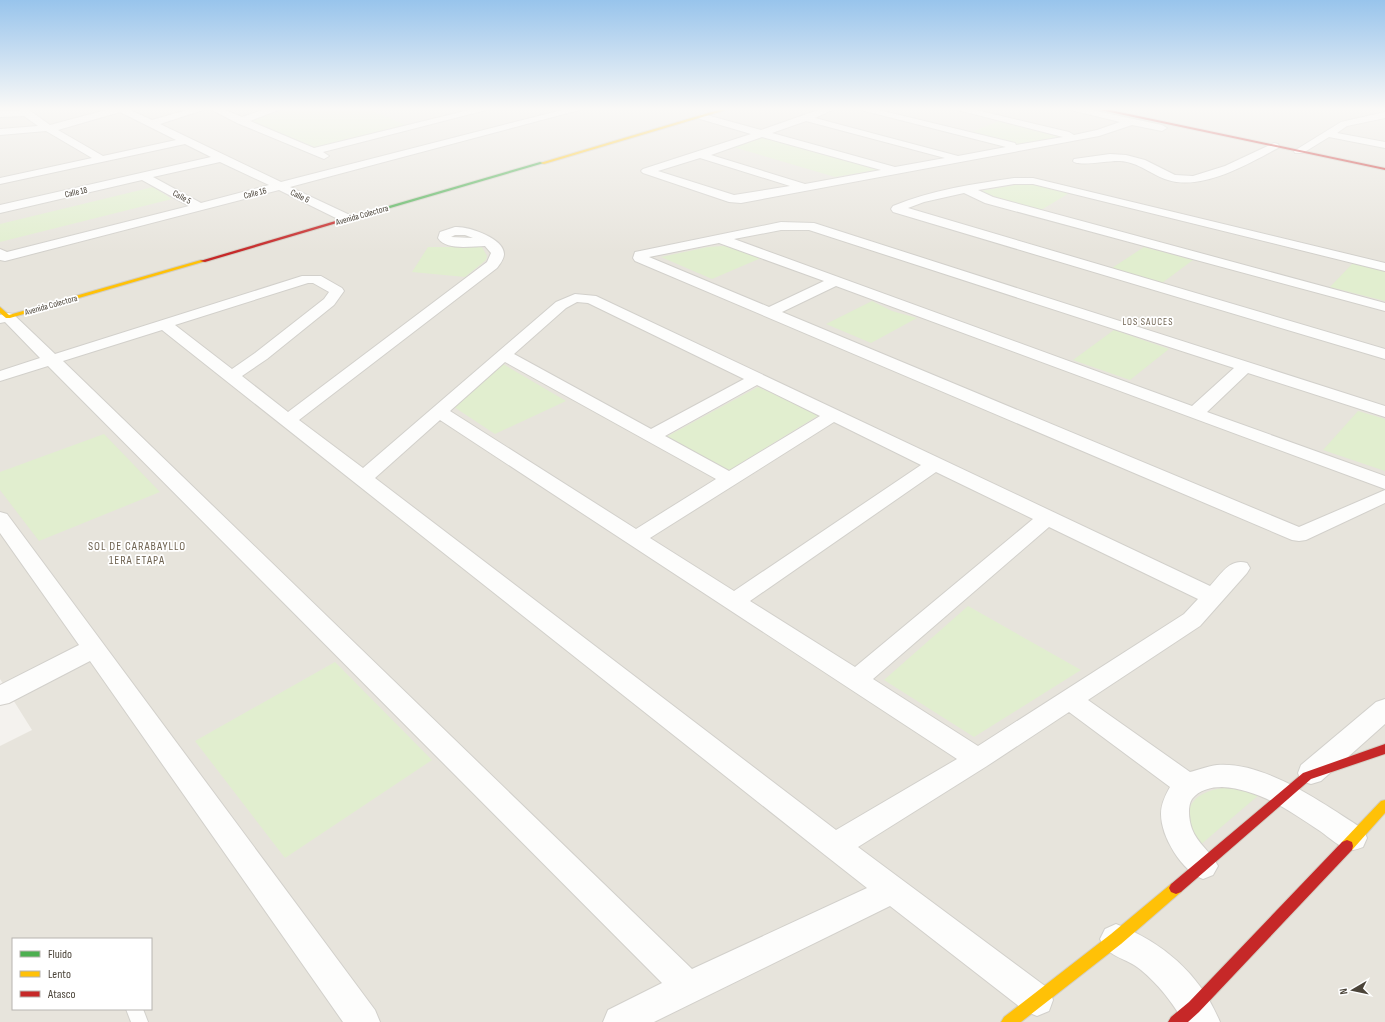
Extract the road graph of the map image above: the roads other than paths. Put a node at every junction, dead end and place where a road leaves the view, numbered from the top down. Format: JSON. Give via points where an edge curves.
{"nodes":[{"id":1,"x":107,"y":158,"type":"edge"},
{"id":2,"x":222,"y":158,"type":"joint"},
{"id":3,"x":328,"y":158,"type":"edge"},
{"id":4,"x":392,"y":158,"type":"edge"},
{"id":5,"x":561,"y":158,"type":"edge"},
{"id":6,"x":691,"y":158,"type":"edge"},
{"id":7,"x":709,"y":158,"type":"edge"},
{"id":8,"x":850,"y":158,"type":"edge"},
{"id":9,"x":959,"y":158,"type":"edge"},
{"id":10,"x":1109,"y":158,"type":"edge"},
{"id":11,"x":1125,"y":158,"type":"edge"},
{"id":12,"x":1251,"y":158,"type":"edge"},
{"id":13,"x":1331,"y":158,"type":"edge"},
{"id":14,"x":101,"y":159,"type":"joint"},
{"id":15,"x":1078,"y":161,"type":"dead end"},
{"id":16,"x":352,"y":168,"type":"junction"},
{"id":17,"x":1385,"y":169,"type":"edge"},
{"id":18,"x":894,"y":170,"type":"junction"},
{"id":19,"x":143,"y":176,"type":"junction"},
{"id":20,"x":1,"y":180,"type":"edge"},
{"id":21,"x":280,"y":186,"type":"junction"},
{"id":22,"x":805,"y":187,"type":"junction"},
{"id":23,"x":965,"y":189,"type":"junction"},
{"id":24,"x":200,"y":207,"type":"junction"},
{"id":25,"x":346,"y":207,"type":"dead end"},
{"id":26,"x":0,"y":209,"type":"edge"},
{"id":27,"x":331,"y":211,"type":"junction"},
{"id":28,"x":316,"y":215,"type":"dead end"},
{"id":29,"x":348,"y":219,"type":"junction"},
{"id":30,"x":721,"y":239,"type":"junction"},
{"id":31,"x":488,"y":242,"type":"dead end"},
{"id":32,"x":2,"y":255,"type":"edge"},
{"id":33,"x":1385,"y":267,"type":"edge"},
{"id":34,"x":836,"y":281,"type":"junction"},
{"id":35,"x":1385,"y":307,"type":"edge"},
{"id":36,"x":3,"y":311,"type":"edge"},
{"id":37,"x":768,"y":313,"type":"junction"},
{"id":38,"x":164,"y":324,"type":"junction"},
{"id":39,"x":1385,"y":354,"type":"edge"},
{"id":40,"x":503,"y":355,"type":"junction"},
{"id":41,"x":51,"y":360,"type":"junction"},
{"id":42,"x":1245,"y":367,"type":"junction"},
{"id":43,"x":0,"y":376,"type":"edge"},
{"id":44,"x":232,"y":376,"type":"junction"},
{"id":45,"x":757,"y":378,"type":"junction"},
{"id":46,"x":438,"y":411,"type":"junction"},
{"id":47,"x":1194,"y":412,"type":"junction"},
{"id":48,"x":1385,"y":412,"type":"edge"},
{"id":49,"x":833,"y":415,"type":"junction"},
{"id":50,"x":288,"y":420,"type":"junction"},
{"id":51,"x":651,"y":436,"type":"junction"},
{"id":52,"x":935,"y":464,"type":"junction"},
{"id":53,"x":363,"y":478,"type":"junction"},
{"id":54,"x":730,"y":479,"type":"junction"},
{"id":55,"x":1385,"y":482,"type":"edge"},
{"id":56,"x":1385,"y":496,"type":"edge"},
{"id":57,"x":1048,"y":517,"type":"junction"},
{"id":58,"x":0,"y":518,"type":"edge"},
{"id":59,"x":635,"y":538,"type":"junction"},
{"id":60,"x":1238,"y":568,"type":"dead end"},
{"id":61,"x":1213,"y":597,"type":"junction"},
{"id":62,"x":734,"y":601,"type":"junction"},
{"id":63,"x":94,"y":648,"type":"junction"},
{"id":64,"x":856,"y":680,"type":"junction"},
{"id":65,"x":0,"y":696,"type":"edge"},
{"id":66,"x":1070,"y":699,"type":"junction"},
{"id":67,"x":1385,"y":709,"type":"edge"},
{"id":68,"x":1385,"y":749,"type":"edge"},
{"id":69,"x":978,"y":759,"type":"junction"},
{"id":70,"x":1307,"y":776,"type":"junction"},
{"id":71,"x":1187,"y":785,"type":"junction"},
{"id":72,"x":1286,"y":794,"type":"junction"},
{"id":73,"x":1385,"y":805,"type":"edge"},
{"id":74,"x":1353,"y":838,"type":"junction"},
{"id":75,"x":835,"y":846,"type":"junction"},
{"id":76,"x":1203,"y":866,"type":"junction"},
{"id":77,"x":893,"y":890,"type":"junction"},
{"id":78,"x":1116,"y":939,"type":"junction"},
{"id":79,"x":688,"y":987,"type":"junction"},
{"id":80,"x":1037,"y":1000,"type":"junction"},
{"id":81,"x":134,"y":1010,"type":"edge"},
{"id":82,"x":1191,"y":1017,"type":"edge"},
{"id":83,"x":140,"y":1022,"type":"edge"},
{"id":84,"x":363,"y":1022,"type":"edge"},
{"id":85,"x":620,"y":1022,"type":"edge"},
{"id":86,"x":1009,"y":1022,"type":"edge"}],
"edges":[{"from":1,"to":14,"type":"street"},
{"from":2,"to":19,"type":"street","name":"Calle 18"},
{"from":2,"to":21,"type":"street","name":"Calle 6"},
{"from":3,"to":16,"type":"street"},
{"from":4,"to":16,"type":"street","name":"Calle 16"},
{"from":5,"to":29,"type":"street","name":"Avenida Colectora"},
{"from":6,"to":22,"type":"street","via":[[647,171],[733,199]]},
{"from":7,"to":22,"type":"street"},
{"from":8,"to":18,"type":"street"},
{"from":9,"to":18,"type":"street"},
{"from":10,"to":15,"type":"street"},
{"from":11,"to":12,"type":"street","via":[[1141,162],[1166,176],[1196,180]]},
{"from":13,"to":17,"type":"street"},
{"from":14,"to":20,"type":"street"},
{"from":16,"to":21,"type":"street","name":"Calle 16"},
{"from":18,"to":22,"type":"street"},
{"from":19,"to":24,"type":"street","name":"Calle 5"},
{"from":19,"to":26,"type":"street","name":"Calle 18"},
{"from":21,"to":24,"type":"street","name":"Calle 16"},
{"from":21,"to":27,"type":"street","name":"Calle 6"},
{"from":23,"to":33,"type":"street","via":[[1014,181],[1043,182]]},
{"from":23,"to":35,"type":"street","via":[[989,200]]},
{"from":23,"to":39,"type":"street","via":[[920,199],[897,209]]},
{"from":24,"to":32,"type":"street","name":"Calle 16"},
{"from":25,"to":27,"type":"street","name":"Avenida Colectora"},
{"from":27,"to":28,"type":"street","name":"Avenida Colectora"},
{"from":27,"to":29,"type":"street","name":"Calle 6"},
{"from":29,"to":36,"type":"street","name":"Avenida Colectora"},
{"from":30,"to":34,"type":"street"},
{"from":30,"to":37,"type":"street","via":[[646,253],[640,255],[640,258]]},
{"from":30,"to":42,"type":"street","via":[[794,225],[823,229]]},
{"from":31,"to":50,"type":"street","via":[[498,252],[492,265]]},
{"from":34,"to":37,"type":"street"},
{"from":34,"to":47,"type":"street"},
{"from":36,"to":41,"type":"street"},
{"from":37,"to":56,"type":"street","via":[[1299,535]]},
{"from":38,"to":41,"type":"street"},
{"from":38,"to":44,"type":"street"},
{"from":38,"to":44,"type":"street","via":[[307,279],[316,279],[337,291],[329,302]]},
{"from":40,"to":45,"type":"street","via":[[567,300],[583,298],[591,299]]},
{"from":40,"to":46,"type":"street"},
{"from":40,"to":51,"type":"street"},
{"from":41,"to":43,"type":"street"},
{"from":41,"to":79,"type":"street"},
{"from":42,"to":47,"type":"street"},
{"from":42,"to":48,"type":"street"},
{"from":44,"to":50,"type":"street"},
{"from":45,"to":49,"type":"street"},
{"from":45,"to":51,"type":"street"},
{"from":46,"to":53,"type":"street"},
{"from":46,"to":59,"type":"street"},
{"from":47,"to":55,"type":"street"},
{"from":49,"to":52,"type":"street"},
{"from":49,"to":54,"type":"street"},
{"from":50,"to":53,"type":"street"},
{"from":51,"to":54,"type":"street"},
{"from":52,"to":57,"type":"street"},
{"from":52,"to":62,"type":"street"},
{"from":53,"to":75,"type":"street"},
{"from":54,"to":59,"type":"street"},
{"from":57,"to":61,"type":"street"},
{"from":57,"to":64,"type":"street"},
{"from":58,"to":63,"type":"street"},
{"from":59,"to":62,"type":"street"},
{"from":60,"to":61,"type":"street"},
{"from":61,"to":66,"type":"street","via":[[1192,620]]},
{"from":62,"to":64,"type":"street"},
{"from":63,"to":65,"type":"street"},
{"from":63,"to":84,"type":"street"},
{"from":64,"to":69,"type":"street"},
{"from":66,"to":69,"type":"street"},
{"from":66,"to":71,"type":"street"},
{"from":67,"to":70,"type":"street"},
{"from":68,"to":70,"type":"street"},
{"from":69,"to":75,"type":"street"},
{"from":70,"to":72,"type":"street"},
{"from":71,"to":72,"type":"street","via":[[1204,778],[1224,776],[1247,780]]},
{"from":71,"to":76,"type":"street","via":[[1177,798],[1174,815],[1179,835]]},
{"from":72,"to":74,"type":"street"},
{"from":72,"to":76,"type":"street"},
{"from":73,"to":74,"type":"street"},
{"from":74,"to":82,"type":"street"},
{"from":75,"to":77,"type":"street"},
{"from":76,"to":78,"type":"street"},
{"from":77,"to":79,"type":"street"},
{"from":77,"to":80,"type":"street"},
{"from":78,"to":80,"type":"street"},
{"from":78,"to":82,"type":"street","via":[[1151,958],[1180,985]]},
{"from":79,"to":85,"type":"street"},
{"from":80,"to":86,"type":"street"},
{"from":81,"to":83,"type":"lane"}]}
